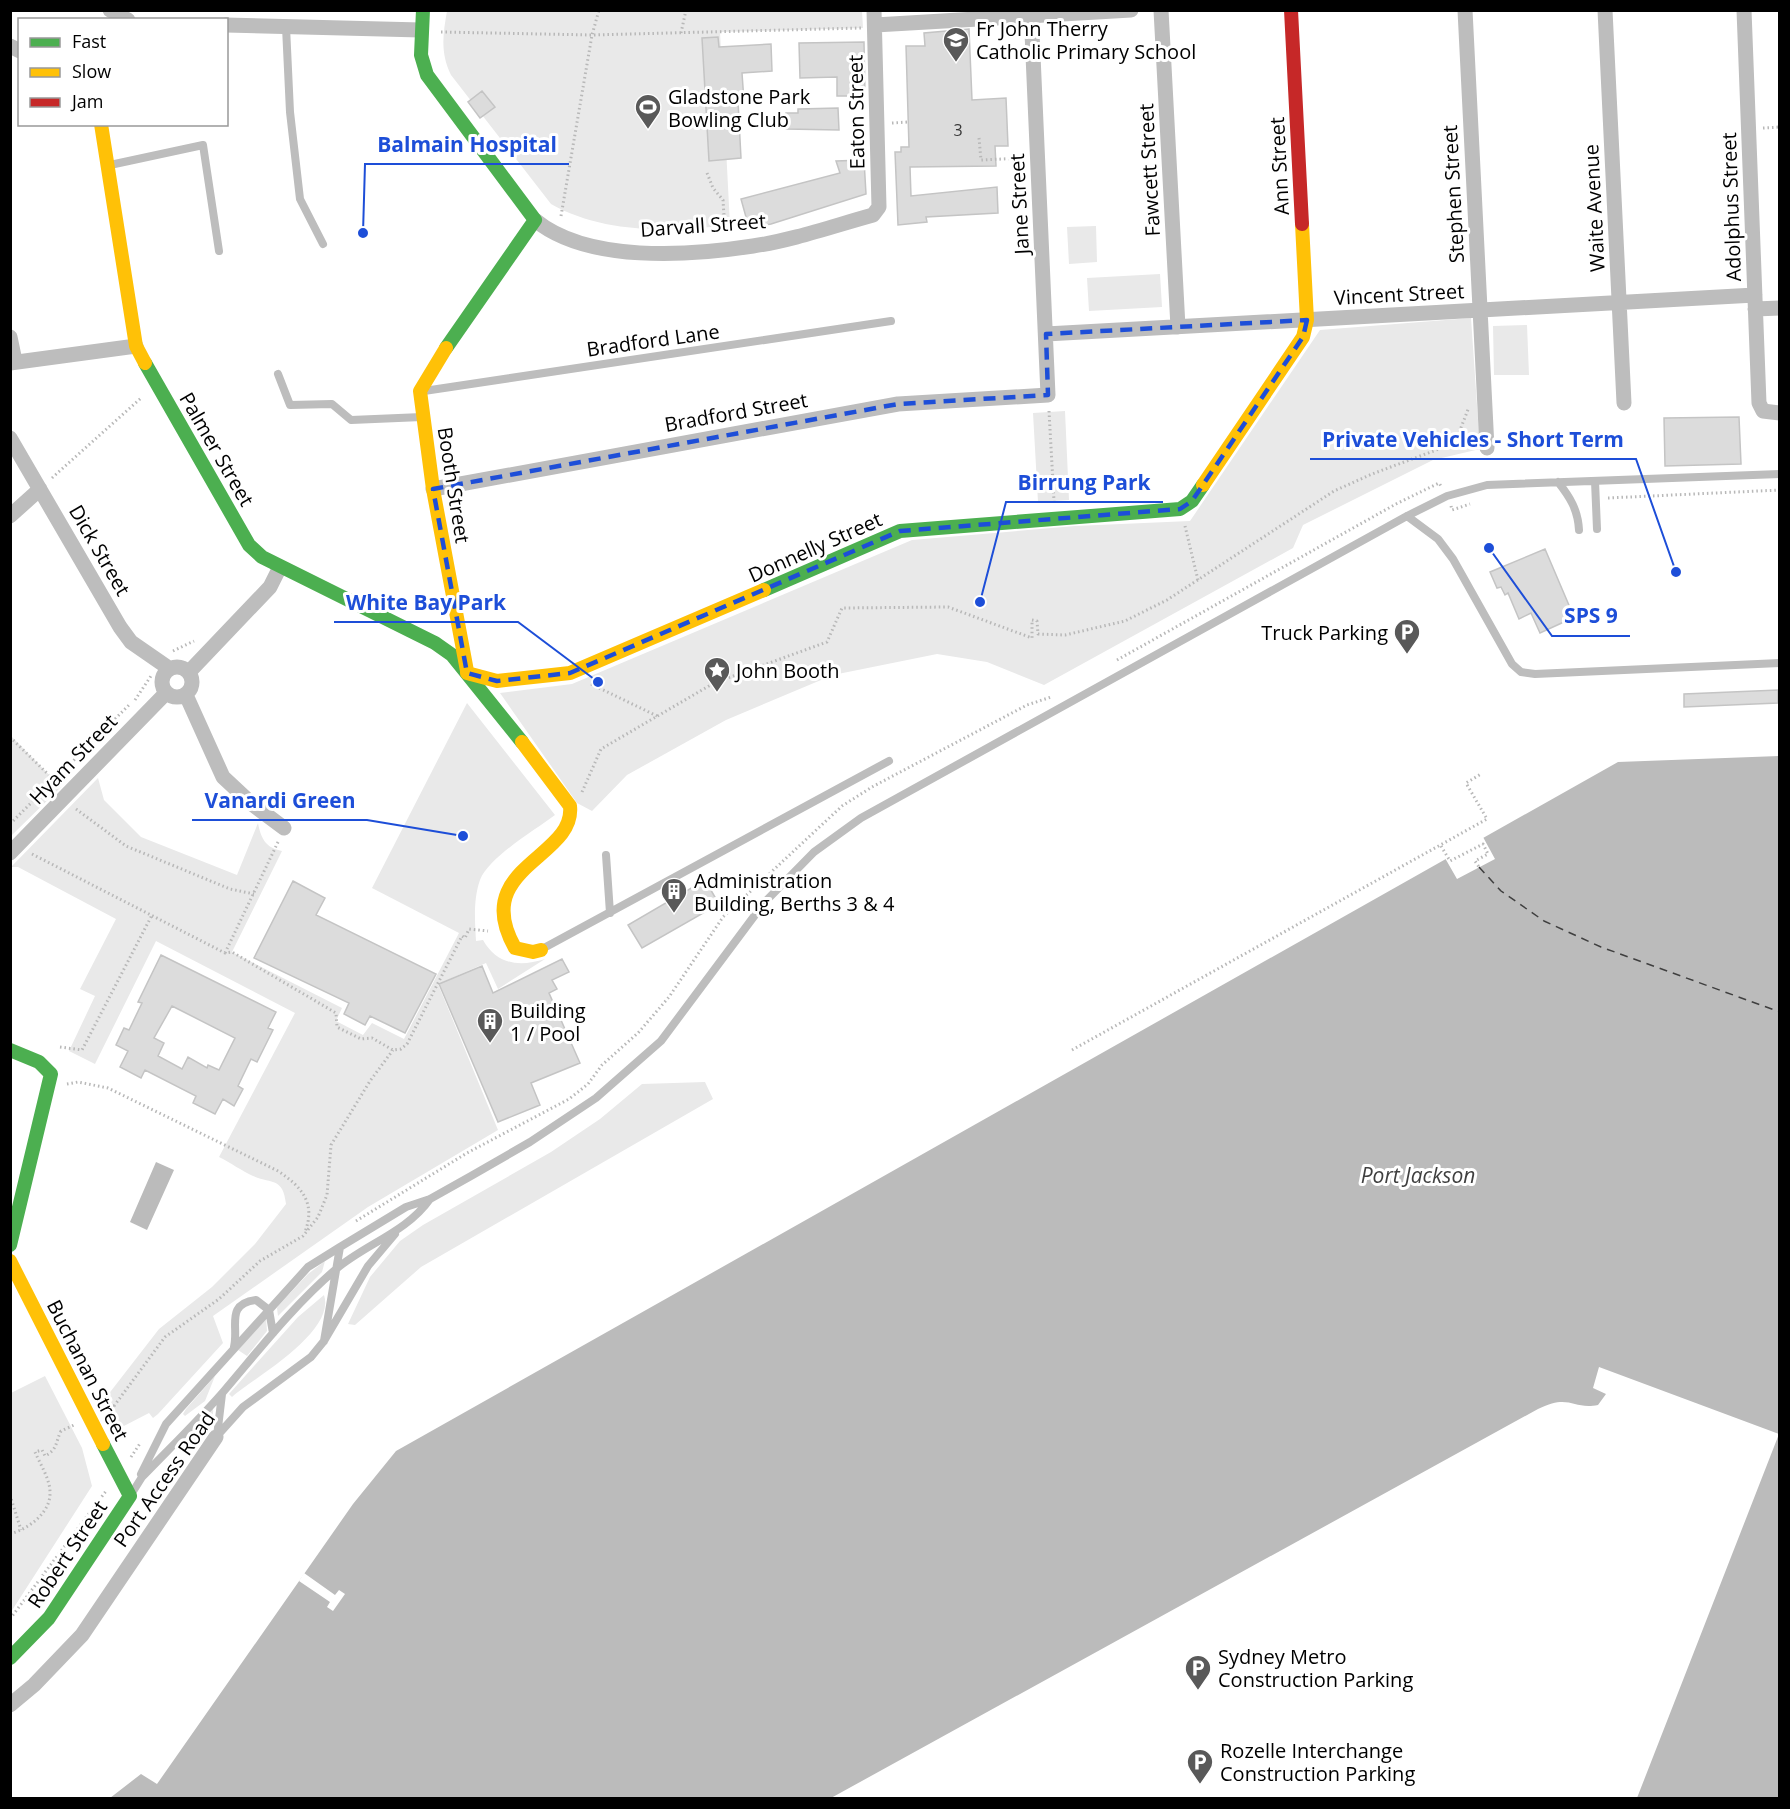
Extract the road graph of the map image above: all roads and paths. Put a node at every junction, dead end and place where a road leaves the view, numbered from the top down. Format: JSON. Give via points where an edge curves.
{"nodes":[{"id":1,"x":110,"y":10,"type":"edge"},
{"id":2,"x":423,"y":10,"type":"edge"},
{"id":3,"x":599,"y":10,"type":"edge"},
{"id":4,"x":686,"y":10,"type":"edge"},
{"id":5,"x":1131,"y":10,"type":"edge"},
{"id":6,"x":1161,"y":10,"type":"edge"},
{"id":7,"x":1291,"y":10,"type":"edge"},
{"id":8,"x":1465,"y":10,"type":"edge"},
{"id":9,"x":1605,"y":10,"type":"edge"},
{"id":10,"x":1744,"y":10,"type":"edge"},
{"id":11,"x":1031,"y":14,"type":"edge"},
{"id":12,"x":124,"y":18,"type":"edge"},
{"id":13,"x":870,"y":21,"type":"edge"},
{"id":14,"x":228,"y":25,"type":"edge"},
{"id":15,"x":286,"y":27,"type":"junction"},
{"id":16,"x":421,"y":30,"type":"junction"},
{"id":17,"x":437,"y":32,"type":"dead end"},
{"id":18,"x":681,"y":33,"type":"junction"},
{"id":19,"x":592,"y":35,"type":"junction"},
{"id":20,"x":908,"y":122,"type":"dead end"},
{"id":21,"x":892,"y":123,"type":"dead end"},
{"id":22,"x":101,"y":126,"type":"edge"},
{"id":23,"x":979,"y":138,"type":"dead end"},
{"id":24,"x":1008,"y":159,"type":"dead end"},
{"id":25,"x":108,"y":166,"type":"junction"},
{"id":26,"x":706,"y":173,"type":"dead end"},
{"id":27,"x":877,"y":212,"type":"joint"},
{"id":28,"x":561,"y":216,"type":"dead end"},
{"id":29,"x":535,"y":219,"type":"junction"},
{"id":30,"x":725,"y":232,"type":"dead end"},
{"id":31,"x":323,"y":244,"type":"dead end"},
{"id":32,"x":219,"y":251,"type":"dead end"},
{"id":33,"x":1755,"y":302,"type":"junction"},
{"id":34,"x":1619,"y":303,"type":"junction"},
{"id":35,"x":1779,"y":308,"type":"edge"},
{"id":36,"x":1480,"y":310,"type":"junction"},
{"id":37,"x":1307,"y":320,"type":"junction"},
{"id":38,"x":891,"y":321,"type":"dead end"},
{"id":39,"x":1178,"y":327,"type":"junction"},
{"id":40,"x":1046,"y":334,"type":"junction"},
{"id":41,"x":10,"y":337,"type":"edge"},
{"id":42,"x":136,"y":346,"type":"junction"},
{"id":43,"x":13,"y":362,"type":"edge"},
{"id":44,"x":278,"y":374,"type":"dead end"},
{"id":45,"x":156,"y":385,"type":"junction"},
{"id":46,"x":420,"y":391,"type":"junction"},
{"id":47,"x":1048,"y":395,"type":"junction"},
{"id":48,"x":1471,"y":401,"type":"dead end"},
{"id":49,"x":1624,"y":403,"type":"dead end"},
{"id":50,"x":1779,"y":413,"type":"edge"},
{"id":51,"x":424,"y":417,"type":"junction"},
{"id":52,"x":10,"y":438,"type":"edge"},
{"id":53,"x":1487,"y":448,"type":"dead end"},
{"id":54,"x":1779,"y":474,"type":"edge"},
{"id":55,"x":1595,"y":481,"type":"junction"},
{"id":56,"x":1558,"y":482,"type":"junction"},
{"id":57,"x":40,"y":489,"type":"junction"},
{"id":58,"x":433,"y":489,"type":"junction"},
{"id":59,"x":1779,"y":490,"type":"edge"},
{"id":60,"x":1447,"y":496,"type":"junction"},
{"id":61,"x":1596,"y":498,"type":"junction"},
{"id":62,"x":1473,"y":503,"type":"dead end"},
{"id":63,"x":1180,"y":509,"type":"junction"},
{"id":64,"x":10,"y":516,"type":"edge"},
{"id":65,"x":1407,"y":516,"type":"junction"},
{"id":66,"x":1055,"y":517,"type":"junction"},
{"id":67,"x":1597,"y":529,"type":"dead end"},
{"id":68,"x":1579,"y":530,"type":"dead end"},
{"id":69,"x":280,"y":567,"type":"junction"},
{"id":70,"x":1198,"y":580,"type":"junction"},
{"id":71,"x":199,"y":636,"type":"dead end"},
{"id":72,"x":169,"y":651,"type":"dead end"},
{"id":73,"x":1113,"y":662,"type":"dead end"},
{"id":74,"x":1777,"y":665,"type":"edge"},
{"id":75,"x":170,"y":669,"type":"junction"},
{"id":76,"x":150,"y":670,"type":"dead end"},
{"id":77,"x":189,"y":672,"type":"junction"},
{"id":78,"x":467,"y":673,"type":"junction"},
{"id":79,"x":570,"y":673,"type":"junction"},
{"id":80,"x":1061,"y":692,"type":"dead end"},
{"id":81,"x":166,"y":693,"type":"junction"},
{"id":82,"x":186,"y":696,"type":"junction"},
{"id":83,"x":657,"y":716,"type":"junction"},
{"id":84,"x":10,"y":737,"type":"edge"},
{"id":85,"x":889,"y":761,"type":"dead end"},
{"id":86,"x":1481,"y":774,"type":"dead end"},
{"id":87,"x":54,"y":780,"type":"junction"},
{"id":88,"x":68,"y":795,"type":"junction"},
{"id":89,"x":572,"y":812,"type":"junction"},
{"id":90,"x":68,"y":816,"type":"dead end"},
{"id":91,"x":10,"y":824,"type":"edge"},
{"id":92,"x":284,"y":828,"type":"joint"},
{"id":93,"x":38,"y":846,"type":"dead end"},
{"id":94,"x":1441,"y":846,"type":"junction"},
{"id":95,"x":20,"y":850,"type":"edge"},
{"id":96,"x":606,"y":855,"type":"dead end"},
{"id":97,"x":1479,"y":867,"type":"dead end"},
{"id":98,"x":254,"y":894,"type":"junction"},
{"id":99,"x":610,"y":913,"type":"junction"},
{"id":100,"x":152,"y":915,"type":"junction"},
{"id":101,"x":469,"y":929,"type":"dead end"},
{"id":102,"x":541,"y":950,"type":"joint"},
{"id":103,"x":225,"y":952,"type":"junction"},
{"id":104,"x":60,"y":1047,"type":"dead end"},
{"id":105,"x":10,"y":1050,"type":"edge"},
{"id":106,"x":393,"y":1050,"type":"junction"},
{"id":107,"x":1072,"y":1050,"type":"dead end"},
{"id":108,"x":50,"y":1087,"type":"junction"},
{"id":109,"x":430,"y":1199,"type":"junction"},
{"id":110,"x":353,"y":1223,"type":"dead end"},
{"id":111,"x":401,"y":1228,"type":"junction"},
{"id":112,"x":303,"y":1236,"type":"junction"},
{"id":113,"x":10,"y":1245,"type":"edge"},
{"id":114,"x":340,"y":1247,"type":"junction"},
{"id":115,"x":10,"y":1261,"type":"edge"},
{"id":116,"x":336,"y":1269,"type":"junction"},
{"id":117,"x":269,"y":1310,"type":"junction"},
{"id":118,"x":273,"y":1333,"type":"junction"},
{"id":119,"x":324,"y":1341,"type":"junction"},
{"id":120,"x":234,"y":1349,"type":"junction"},
{"id":121,"x":222,"y":1393,"type":"junction"},
{"id":122,"x":114,"y":1406,"type":"dead end"},
{"id":123,"x":91,"y":1418,"type":"junction"},
{"id":124,"x":146,"y":1436,"type":"dead end"},
{"id":125,"x":216,"y":1437,"type":"junction"},
{"id":126,"x":119,"y":1474,"type":"junction"},
{"id":127,"x":10,"y":1495,"type":"edge"},
{"id":128,"x":130,"y":1497,"type":"junction"},
{"id":129,"x":21,"y":1530,"type":"junction"},
{"id":130,"x":10,"y":1534,"type":"edge"},
{"id":131,"x":10,"y":1619,"type":"edge"},
{"id":132,"x":10,"y":1658,"type":"edge"},
{"id":133,"x":10,"y":1705,"type":"edge"}],
"edges":[{"from":1,"to":12,"type":"street"},
{"from":2,"to":16,"type":"street"},
{"from":3,"to":19,"type":"path"},
{"from":4,"to":18,"type":"path"},
{"from":5,"to":11,"type":"street"},
{"from":6,"to":39,"type":"street","name":"Fawcett Street"},
{"from":7,"to":37,"type":"street","name":"Ann Street"},
{"from":8,"to":36,"type":"street","name":"Stephen Street"},
{"from":9,"to":34,"type":"street","name":"Waite Avenue"},
{"from":10,"to":33,"type":"street","name":"Adolphus Street"},
{"from":11,"to":13,"type":"street"},
{"from":11,"to":40,"type":"street","name":"Jane Street"},
{"from":13,"to":18,"type":"path"},
{"from":13,"to":27,"type":"street","name":"Eaton Street"},
{"from":14,"to":15,"type":"street"},
{"from":15,"to":16,"type":"street"},
{"from":15,"to":31,"type":"lane","via":[[300,199]]},
{"from":16,"to":29,"type":"street","via":[[421,55],[427,75]]},
{"from":17,"to":19,"type":"path"},
{"from":18,"to":19,"type":"path"},
{"from":19,"to":28,"type":"path"},
{"from":20,"to":21,"type":"path"},
{"from":22,"to":25,"type":"street","name":"Palmer Street"},
{"from":23,"to":24,"type":"path","via":[[981,160]]},
{"from":25,"to":32,"type":"lane","via":[[203,145]]},
{"from":25,"to":42,"type":"street","name":"Palmer Street"},
{"from":26,"to":30,"type":"path","via":[[723,200]]},
{"from":27,"to":29,"type":"street","name":"Darvall Street","via":[[753,246],[672,252],[593,247],[560,237]]},
{"from":29,"to":46,"type":"street","via":[[430,370]]},
{"from":33,"to":34,"type":"street","name":"Vincent Street"},
{"from":33,"to":35,"type":"street","name":"Vincent Street"},
{"from":33,"to":50,"type":"street","name":"Adolphus Street","via":[[1759,403],[1763,411]]},
{"from":34,"to":36,"type":"street","name":"Vincent Street"},
{"from":34,"to":49,"type":"street","name":"Waite Avenue"},
{"from":36,"to":37,"type":"street","name":"Vincent Street"},
{"from":36,"to":53,"type":"street","name":"Stephen Street"},
{"from":37,"to":39,"type":"street","name":"Vincent Street"},
{"from":37,"to":63,"type":"street","via":[[1303,337],[1192,501]]},
{"from":38,"to":46,"type":"lane","name":"Bradford Lane"},
{"from":39,"to":40,"type":"street","name":"Vincent Street"},
{"from":40,"to":47,"type":"street","name":"Jane Street"},
{"from":41,"to":43,"type":"street"},
{"from":42,"to":43,"type":"street"},
{"from":42,"to":45,"type":"street","name":"Palmer Street"},
{"from":44,"to":51,"type":"lane","via":[[290,405],[332,404],[351,420]]},
{"from":45,"to":57,"type":"path"},
{"from":45,"to":69,"type":"street","name":"Palmer Street","via":[[249,545]]},
{"from":46,"to":51,"type":"street","name":"Booth Street"},
{"from":47,"to":58,"type":"street","name":"Bradford Street","via":[[898,404]]},
{"from":47,"to":66,"type":"path"},
{"from":48,"to":70,"type":"path","via":[[1455,443],[1334,492]]},
{"from":51,"to":58,"type":"street","name":"Booth Street"},
{"from":52,"to":57,"type":"street","name":"Dick Street"},
{"from":54,"to":55,"type":"lane"},
{"from":55,"to":56,"type":"lane"},
{"from":55,"to":61,"type":"lane"},
{"from":56,"to":60,"type":"lane","via":[[1487,485]]},
{"from":56,"to":68,"type":"lane","via":[[1578,515]]},
{"from":57,"to":64,"type":"street"},
{"from":57,"to":75,"type":"street","name":"Dick Street","via":[[131,642]]},
{"from":58,"to":78,"type":"street","name":"Booth Street"},
{"from":59,"to":61,"type":"path"},
{"from":60,"to":62,"type":"path","via":[[1452,510]]},
{"from":60,"to":65,"type":"lane"},
{"from":60,"to":73,"type":"path","via":[[1439,483],[1396,504]]},
{"from":61,"to":67,"type":"lane"},
{"from":63,"to":66,"type":"street","name":"Donnelly Street"},
{"from":63,"to":70,"type":"path"},
{"from":65,"to":74,"type":"lane","via":[[1438,539],[1512,664],[1521,672]]},
{"from":65,"to":109,"type":"lane","via":[[861,818],[814,852],[764,903],[646,1056],[559,1123]]},
{"from":66,"to":79,"type":"street","name":"Donnelly Street","via":[[900,531]]},
{"from":69,"to":77,"type":"street","via":[[270,587]]},
{"from":69,"to":78,"type":"street","name":"Palmer Street","via":[[435,643]]},
{"from":70,"to":83,"type":"path","via":[[1125,621],[1065,635],[1038,634],[1036,621],[1032,620],[1032,638],[948,607],[842,608],[827,642],[714,683]]},
{"from":71,"to":72,"type":"path","via":[[178,651]]},
{"from":75,"to":77,"type":"street","via":[[180,667]]},
{"from":75,"to":81,"type":"street","via":[[162,681]]},
{"from":76,"to":87,"type":"path","via":[[150,681],[135,699]]},
{"from":77,"to":82,"type":"street","via":[[193,682]]},
{"from":78,"to":79,"type":"street","name":"Donnelly Street","via":[[497,681]]},
{"from":78,"to":89,"type":"street","name":"Booth Street","via":[[566,799]]},
{"from":79,"to":83,"type":"path"},
{"from":80,"to":110,"type":"path","via":[[1027,705],[842,806],[723,917],[669,998],[588,1084],[569,1099],[467,1153]]},
{"from":81,"to":82,"type":"street","via":[[176,698]]},
{"from":81,"to":88,"type":"street","name":"Hyam Street"},
{"from":82,"to":92,"type":"street","via":[[223,777]]},
{"from":83,"to":89,"type":"path","via":[[601,749]]},
{"from":84,"to":87,"type":"path"},
{"from":85,"to":99,"type":"lane"},
{"from":86,"to":94,"type":"path","via":[[1466,783],[1487,819]]},
{"from":87,"to":88,"type":"path"},
{"from":87,"to":91,"type":"path"},
{"from":88,"to":95,"type":"street","name":"Hyam Street"},
{"from":89,"to":102,"type":"street","via":[[564,833],[520,870],[508,896],[508,939],[515,948]]},
{"from":90,"to":98,"type":"path","via":[[75,808],[126,846],[230,889]]},
{"from":92,"to":98,"type":"path"},
{"from":93,"to":95,"type":"path"},
{"from":94,"to":97,"type":"path","via":[[1450,861],[1483,844],[1488,854],[1475,861]]},
{"from":94,"to":107,"type":"path"},
{"from":95,"to":100,"type":"path"},
{"from":96,"to":99,"type":"lane"},
{"from":98,"to":103,"type":"path"},
{"from":99,"to":102,"type":"lane"},
{"from":100,"to":103,"type":"path"},
{"from":100,"to":104,"type":"path","via":[[82,1050]]},
{"from":101,"to":106,"type":"path","via":[[407,1044]]},
{"from":103,"to":106,"type":"path","via":[[232,952],[336,1013],[337,1027],[361,1039],[372,1038]]},
{"from":105,"to":108,"type":"street","via":[[48,1067]]},
{"from":106,"to":112,"type":"path","via":[[331,1145],[327,1195],[318,1217]]},
{"from":108,"to":112,"type":"path","via":[[78,1082],[108,1088],[278,1171],[297,1184],[308,1205],[310,1218]]},
{"from":108,"to":113,"type":"street"},
{"from":109,"to":111,"type":"lane"},
{"from":109,"to":114,"type":"lane","via":[[406,1207]]},
{"from":111,"to":116,"type":"lane"},
{"from":111,"to":119,"type":"lane","name":"Port Access Road","via":[[368,1266]]},
{"from":112,"to":122,"type":"path","via":[[260,1260],[219,1299],[165,1337]]},
{"from":114,"to":116,"type":"lane"},
{"from":114,"to":117,"type":"lane","via":[[308,1267]]},
{"from":115,"to":123,"type":"street","name":"Buchanan Street"},
{"from":116,"to":118,"type":"lane"},
{"from":116,"to":119,"type":"lane"},
{"from":117,"to":118,"type":"lane"},
{"from":117,"to":120,"type":"lane"},
{"from":117,"to":120,"type":"lane","via":[[256,1300],[239,1306],[234,1320]]},
{"from":118,"to":121,"type":"lane"},
{"from":119,"to":125,"type":"lane","name":"Port Access Road","via":[[302,1366],[243,1407]]},
{"from":120,"to":128,"type":"lane","via":[[166,1424]]},
{"from":121,"to":125,"type":"lane"},
{"from":121,"to":128,"type":"lane","via":[[142,1478]]},
{"from":123,"to":126,"type":"street","name":"Buchanan Street"},
{"from":123,"to":129,"type":"path","via":[[61,1431],[58,1446],[52,1452],[45,1456],[42,1450],[35,1452],[51,1492],[49,1503],[30,1526]]},
{"from":124,"to":126,"type":"path"},
{"from":125,"to":133,"type":"street","name":"Port Access Road","via":[[82,1635]]},
{"from":126,"to":128,"type":"street","name":"Buchanan Street"},
{"from":126,"to":131,"type":"path"},
{"from":127,"to":129,"type":"path"},
{"from":128,"to":132,"type":"street","name":"Robert Street","via":[[49,1617]]},
{"from":129,"to":130,"type":"path"}]}
